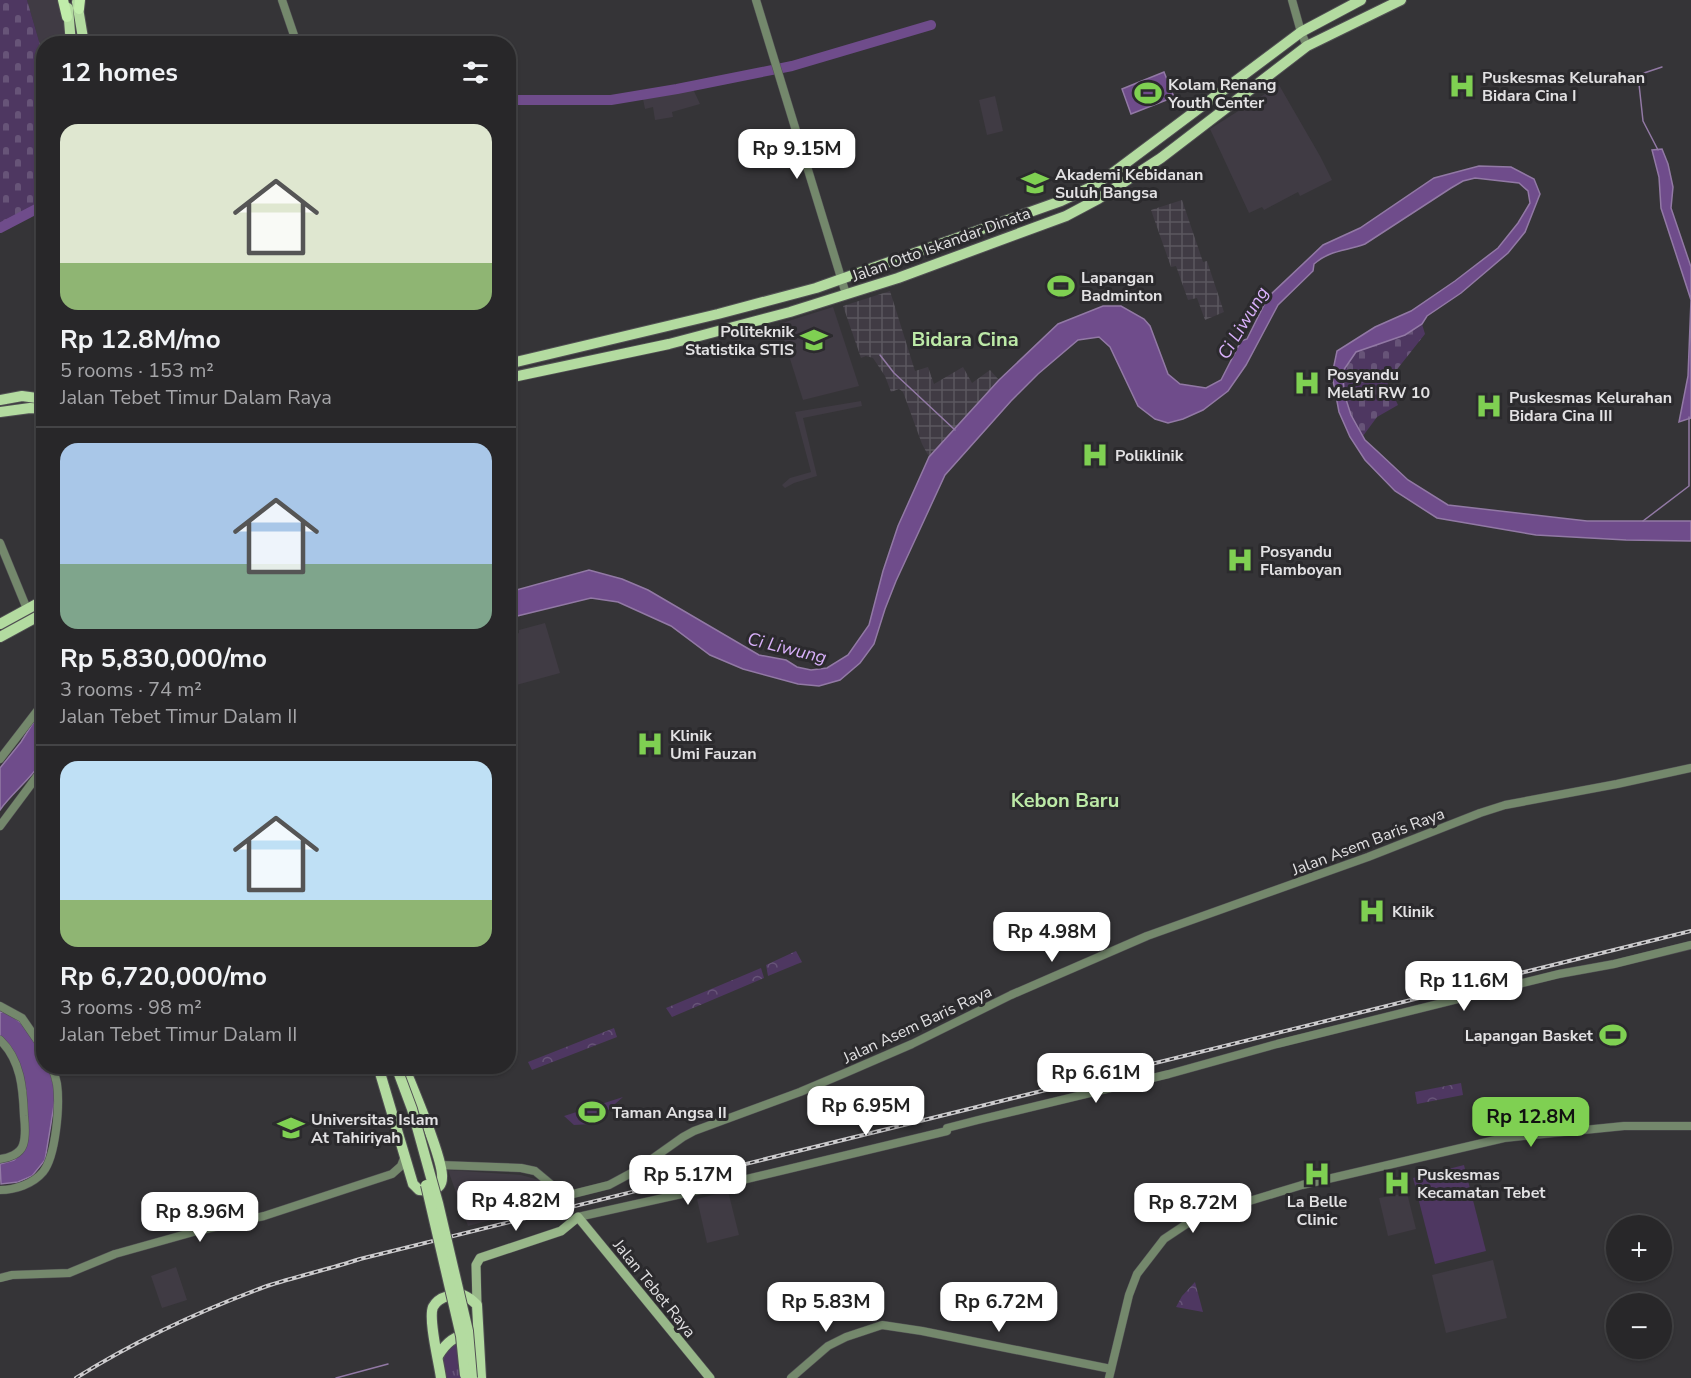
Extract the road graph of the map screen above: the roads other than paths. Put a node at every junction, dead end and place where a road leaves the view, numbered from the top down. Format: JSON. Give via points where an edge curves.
{"nodes":[{"id":1,"x":65,"y":0,"type":"edge"},
{"id":2,"x":282,"y":0,"type":"edge"},
{"id":3,"x":756,"y":0,"type":"edge"},
{"id":4,"x":1292,"y":0,"type":"edge"},
{"id":5,"x":1361,"y":0,"type":"edge"},
{"id":6,"x":1401,"y":0,"type":"edge"},
{"id":7,"x":78,"y":3,"type":"edge"},
{"id":8,"x":67,"y":17,"type":"joint"},
{"id":9,"x":1301,"y":32,"type":"junction"},
{"id":10,"x":70,"y":36,"type":"edge"},
{"id":11,"x":83,"y":36,"type":"edge"},
{"id":12,"x":294,"y":36,"type":"edge"},
{"id":13,"x":1307,"y":46,"type":"junction"},
{"id":14,"x":841,"y":279,"type":"junction"},
{"id":15,"x":846,"y":294,"type":"junction"},
{"id":16,"x":516,"y":362,"type":"edge"},
{"id":17,"x":516,"y":376,"type":"edge"},
{"id":18,"x":36,"y":397,"type":"edge"},
{"id":19,"x":0,"y":400,"type":"edge"},
{"id":20,"x":36,"y":408,"type":"edge"},
{"id":21,"x":0,"y":412,"type":"edge"},
{"id":22,"x":0,"y":543,"type":"edge"},
{"id":23,"x":36,"y":604,"type":"edge"},
{"id":24,"x":27,"y":609,"type":"junction"},
{"id":25,"x":36,"y":617,"type":"edge"},
{"id":26,"x":0,"y":624,"type":"edge"},
{"id":27,"x":0,"y":637,"type":"edge"},
{"id":28,"x":36,"y":712,"type":"edge"},
{"id":29,"x":0,"y":759,"type":"edge"},
{"id":30,"x":1691,"y":768,"type":"edge"},
{"id":31,"x":36,"y":778,"type":"edge"},
{"id":32,"x":0,"y":825,"type":"edge"},
{"id":33,"x":1691,"y":945,"type":"edge"},
{"id":34,"x":0,"y":1006,"type":"edge"},
{"id":35,"x":36,"y":1038,"type":"edge"},
{"id":36,"x":0,"y":1041,"type":"edge"},
{"id":37,"x":54,"y":1074,"type":"edge"},
{"id":38,"x":380,"y":1074,"type":"edge"},
{"id":39,"x":392,"y":1074,"type":"edge"},
{"id":40,"x":399,"y":1074,"type":"edge"},
{"id":41,"x":407,"y":1074,"type":"edge"},
{"id":42,"x":1691,"y":1126,"type":"edge"},
{"id":43,"x":431,"y":1139,"type":"junction"},
{"id":44,"x":404,"y":1152,"type":"junction"},
{"id":45,"x":0,"y":1159,"type":"edge"},
{"id":46,"x":440,"y":1165,"type":"junction"},
{"id":47,"x":392,"y":1174,"type":"junction"},
{"id":48,"x":412,"y":1180,"type":"junction"},
{"id":49,"x":0,"y":1190,"type":"edge"},
{"id":50,"x":578,"y":1217,"type":"junction"},
{"id":51,"x":0,"y":1278,"type":"edge"},
{"id":52,"x":477,"y":1305,"type":"junction"},
{"id":53,"x":479,"y":1345,"type":"junction"},
{"id":54,"x":438,"y":1356,"type":"junction"},
{"id":55,"x":1111,"y":1369,"type":"junction"},
{"id":56,"x":441,"y":1378,"type":"edge"},
{"id":57,"x":465,"y":1378,"type":"edge"},
{"id":58,"x":472,"y":1378,"type":"edge"},
{"id":59,"x":481,"y":1378,"type":"edge"},
{"id":60,"x":710,"y":1378,"type":"edge"},
{"id":61,"x":791,"y":1378,"type":"edge"},
{"id":62,"x":1109,"y":1378,"type":"edge"}],
"edges":[{"from":1,"to":8,"type":"highway"},
{"from":2,"to":12,"type":"street"},
{"from":3,"to":14,"type":"street"},
{"from":4,"to":9,"type":"street"},
{"from":5,"to":9,"type":"main road","name":"Jalan Otto Iskandar Dinata"},
{"from":6,"to":13,"type":"main road","name":"Jalan Otto Iskandar Dinata"},
{"from":7,"to":11,"type":"main road"},
{"from":8,"to":10,"type":"main road"},
{"from":9,"to":13,"type":"street"},
{"from":9,"to":14,"type":"main road","name":"Jalan Otto Iskandar Dinata","via":[[1089,188],[1022,216]]},
{"from":13,"to":15,"type":"main road","name":"Jalan Otto Iskandar Dinata","via":[[1161,158],[1098,199],[1066,216]]},
{"from":14,"to":15,"type":"street"},
{"from":14,"to":16,"type":"main road","name":"Jalan Otto Iskandar Dinata","via":[[758,304]]},
{"from":15,"to":17,"type":"main road","name":"Jalan Otto Iskandar Dinata","via":[[710,334]]},
{"from":18,"to":19,"type":"main road"},
{"from":20,"to":21,"type":"main road"},
{"from":22,"to":24,"type":"street"},
{"from":23,"to":24,"type":"main road"},
{"from":24,"to":26,"type":"main road"},
{"from":25,"to":27,"type":"main road"},
{"from":28,"to":29,"type":"street"},
{"from":30,"to":46,"type":"street","name":"Jalan Asem Baris Raya","via":[[1495,808],[1147,936],[845,1074],[694,1131],[609,1185],[565,1196],[535,1171]]},
{"from":31,"to":32,"type":"street"},
{"from":33,"to":50,"type":"street","via":[[1559,974],[947,1131]]},
{"from":34,"to":35,"type":"street","via":[[22,1018]]},
{"from":36,"to":45,"type":"street","via":[[13,1057],[20,1077],[25,1130],[20,1150]]},
{"from":37,"to":49,"type":"street","via":[[58,1094],[52,1154],[43,1172],[29,1183]]},
{"from":38,"to":44,"type":"main road"},
{"from":39,"to":57,"type":"main road","bridge":true,"via":[[431,1204],[461,1336]]},
{"from":40,"to":58,"type":"main road","bridge":true,"via":[[438,1203],[468,1331]]},
{"from":41,"to":43,"type":"main road"},
{"from":42,"to":55,"type":"street","via":[[1624,1126],[1504,1138],[1302,1185],[1203,1214],[1164,1239],[1137,1274]]},
{"from":43,"to":44,"type":"main road","via":[[419,1151]]},
{"from":43,"to":46,"type":"main road"},
{"from":44,"to":47,"type":"street","via":[[401,1166]]},
{"from":44,"to":48,"type":"main road"},
{"from":46,"to":48,"type":"main road","via":[[442,1180],[435,1190],[423,1191]]},
{"from":47,"to":48,"type":"street"},
{"from":47,"to":51,"type":"street","via":[[264,1216],[115,1254],[69,1273]]},
{"from":50,"to":52,"type":"main road","via":[[561,1231],[480,1258]]},
{"from":50,"to":60,"type":"main road","name":"Jalan Tebet Raya"},
{"from":52,"to":53,"type":"main road"},
{"from":52,"to":54,"type":"main road","via":[[458,1293],[436,1302],[431,1316]]},
{"from":53,"to":54,"type":"main road","via":[[471,1336],[463,1335],[449,1342]]},
{"from":53,"to":59,"type":"main road"},
{"from":54,"to":56,"type":"main road"},
{"from":55,"to":61,"type":"street","via":[[882,1325],[828,1346]]},
{"from":55,"to":62,"type":"street"}]}
